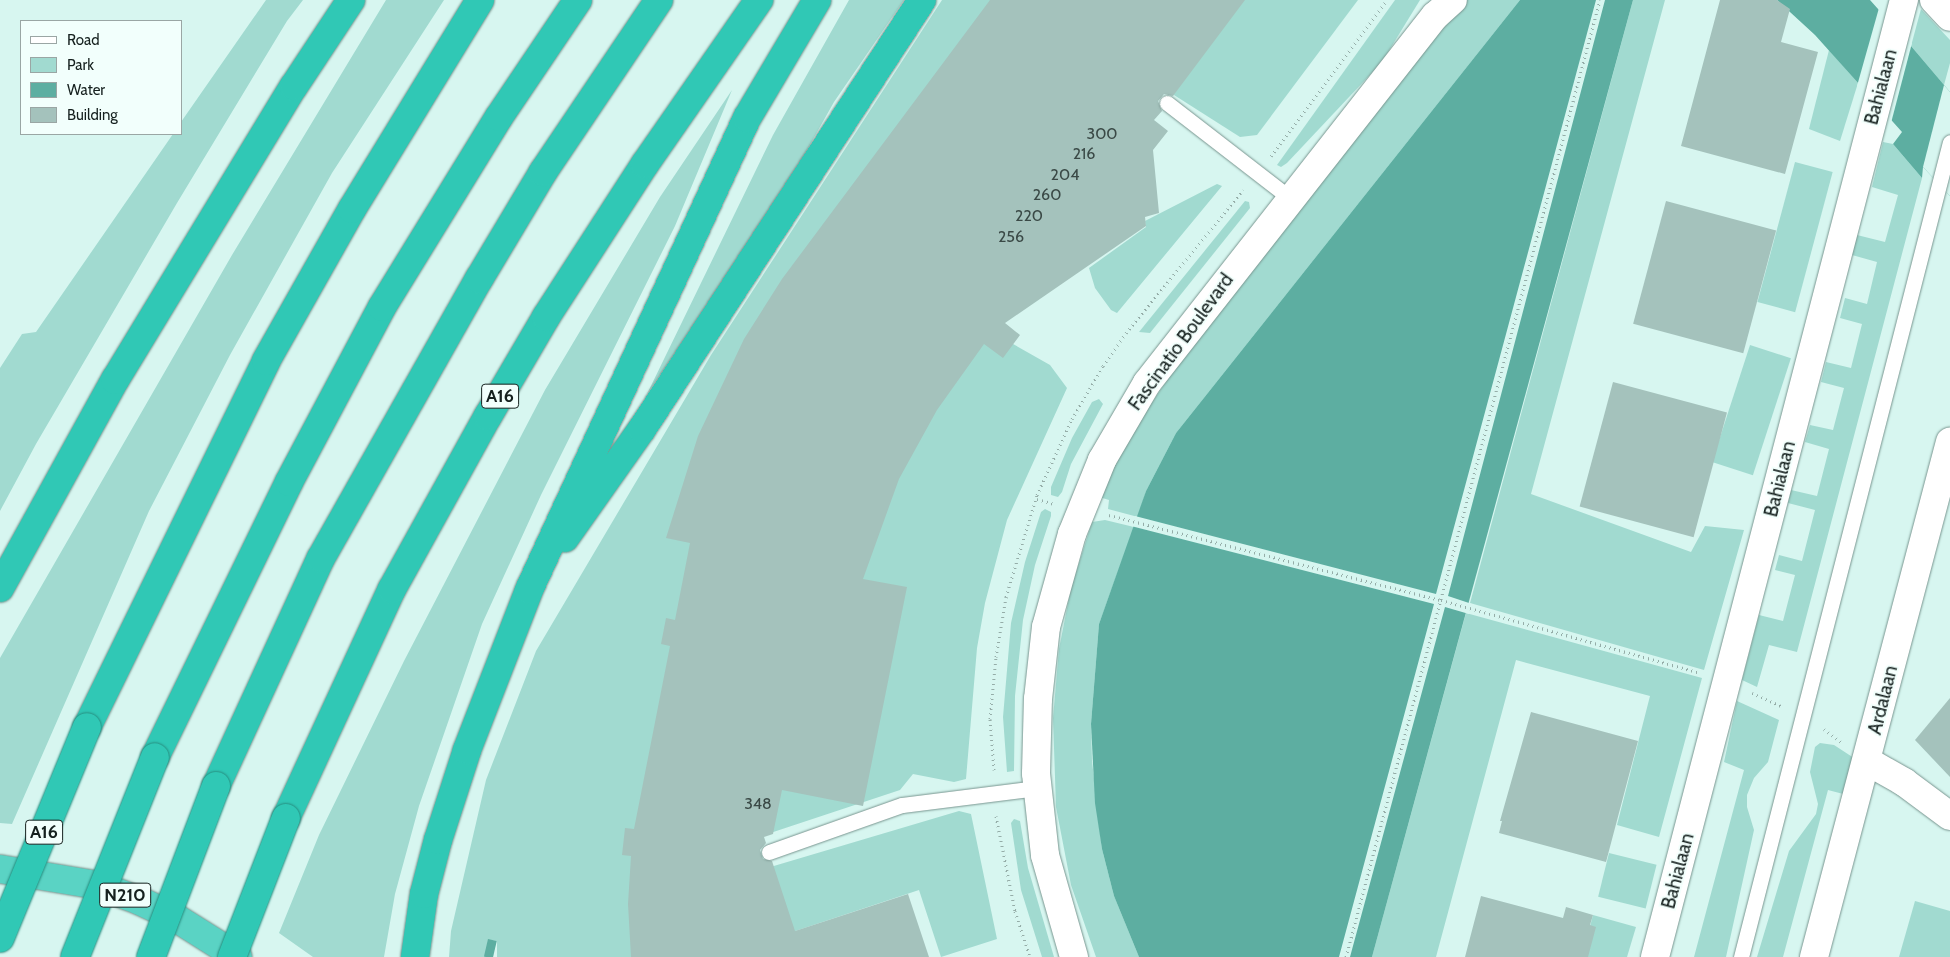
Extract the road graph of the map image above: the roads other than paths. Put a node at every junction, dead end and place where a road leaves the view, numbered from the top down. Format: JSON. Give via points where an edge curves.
{"nodes":[{"id":1,"x":351,"y":0,"type":"edge"},
{"id":2,"x":480,"y":0,"type":"edge"},
{"id":3,"x":578,"y":0,"type":"edge"},
{"id":4,"x":659,"y":0,"type":"edge"},
{"id":5,"x":759,"y":0,"type":"edge"},
{"id":6,"x":817,"y":0,"type":"edge"},
{"id":7,"x":922,"y":0,"type":"edge"},
{"id":8,"x":1934,"y":0,"type":"edge"},
{"id":9,"x":1443,"y":5,"type":"edge"},
{"id":10,"x":1901,"y":11,"type":"edge"},
{"id":11,"x":1950,"y":17,"type":"edge"},
{"id":12,"x":1167,"y":103,"type":"dead end"},
{"id":13,"x":1950,"y":142,"type":"edge"},
{"id":14,"x":1291,"y":199,"type":"junction"},
{"id":15,"x":1950,"y":442,"type":"edge"},
{"id":16,"x":0,"y":588,"type":"edge"},
{"id":17,"x":529,"y":590,"type":"junction"},
{"id":18,"x":1867,"y":761,"type":"junction"},
{"id":19,"x":1037,"y":788,"type":"junction"},
{"id":20,"x":1950,"y":816,"type":"edge"},
{"id":21,"x":769,"y":852,"type":"dead end"},
{"id":22,"x":0,"y":869,"type":"edge"},
{"id":23,"x":0,"y":938,"type":"edge"},
{"id":24,"x":75,"y":957,"type":"edge"},
{"id":25,"x":150,"y":957,"type":"edge"},
{"id":26,"x":232,"y":957,"type":"edge"},
{"id":27,"x":238,"y":957,"type":"edge"},
{"id":28,"x":416,"y":957,"type":"edge"},
{"id":29,"x":1074,"y":957,"type":"edge"},
{"id":30,"x":1655,"y":957,"type":"edge"},
{"id":31,"x":1741,"y":957,"type":"edge"},
{"id":32,"x":1814,"y":957,"type":"edge"}],
"edges":[{"from":1,"to":16,"type":"highway","via":[[294,86],[115,380]]},
{"from":2,"to":23,"type":"highway","number":"A16","bridge":true,"via":[[352,209],[266,361],[87,727]]},
{"from":3,"to":24,"type":"highway","bridge":true,"via":[[499,117],[382,308],[280,499],[155,757]]},
{"from":4,"to":25,"type":"highway","bridge":true,"via":[[538,180],[326,549],[216,786]]},
{"from":5,"to":26,"type":"highway","number":"A16","bridge":true,"via":[[640,172],[546,317],[392,589],[286,818]]},
{"from":6,"to":17,"type":"highway","via":[[747,118]]},
{"from":7,"to":17,"type":"highway","via":[[642,429]]},
{"from":8,"to":11,"type":"street"},
{"from":9,"to":14,"type":"street","name":"Fascinatio Boulevard"},
{"from":10,"to":30,"type":"street","name":"Bahialaan"},
{"from":12,"to":14,"type":"lane"},
{"from":13,"to":31,"type":"lane"},
{"from":14,"to":19,"type":"street","name":"Fascinatio Boulevard","via":[[1147,383],[1102,460],[1062,561],[1046,627],[1036,734]]},
{"from":15,"to":18,"type":"street","name":"Ardalaan"},
{"from":17,"to":28,"type":"highway","via":[[485,700],[438,840],[424,894]]},
{"from":18,"to":20,"type":"street","via":[[1904,782]]},
{"from":18,"to":32,"type":"street","name":"Ardalaan"},
{"from":19,"to":21,"type":"lane","via":[[902,805]]},
{"from":19,"to":29,"type":"street","name":"Fascinatio Boulevard","via":[[1049,872]]},
{"from":22,"to":27,"type":"highway","number":"N210","via":[[97,885],[138,900],[176,918]]}]}
